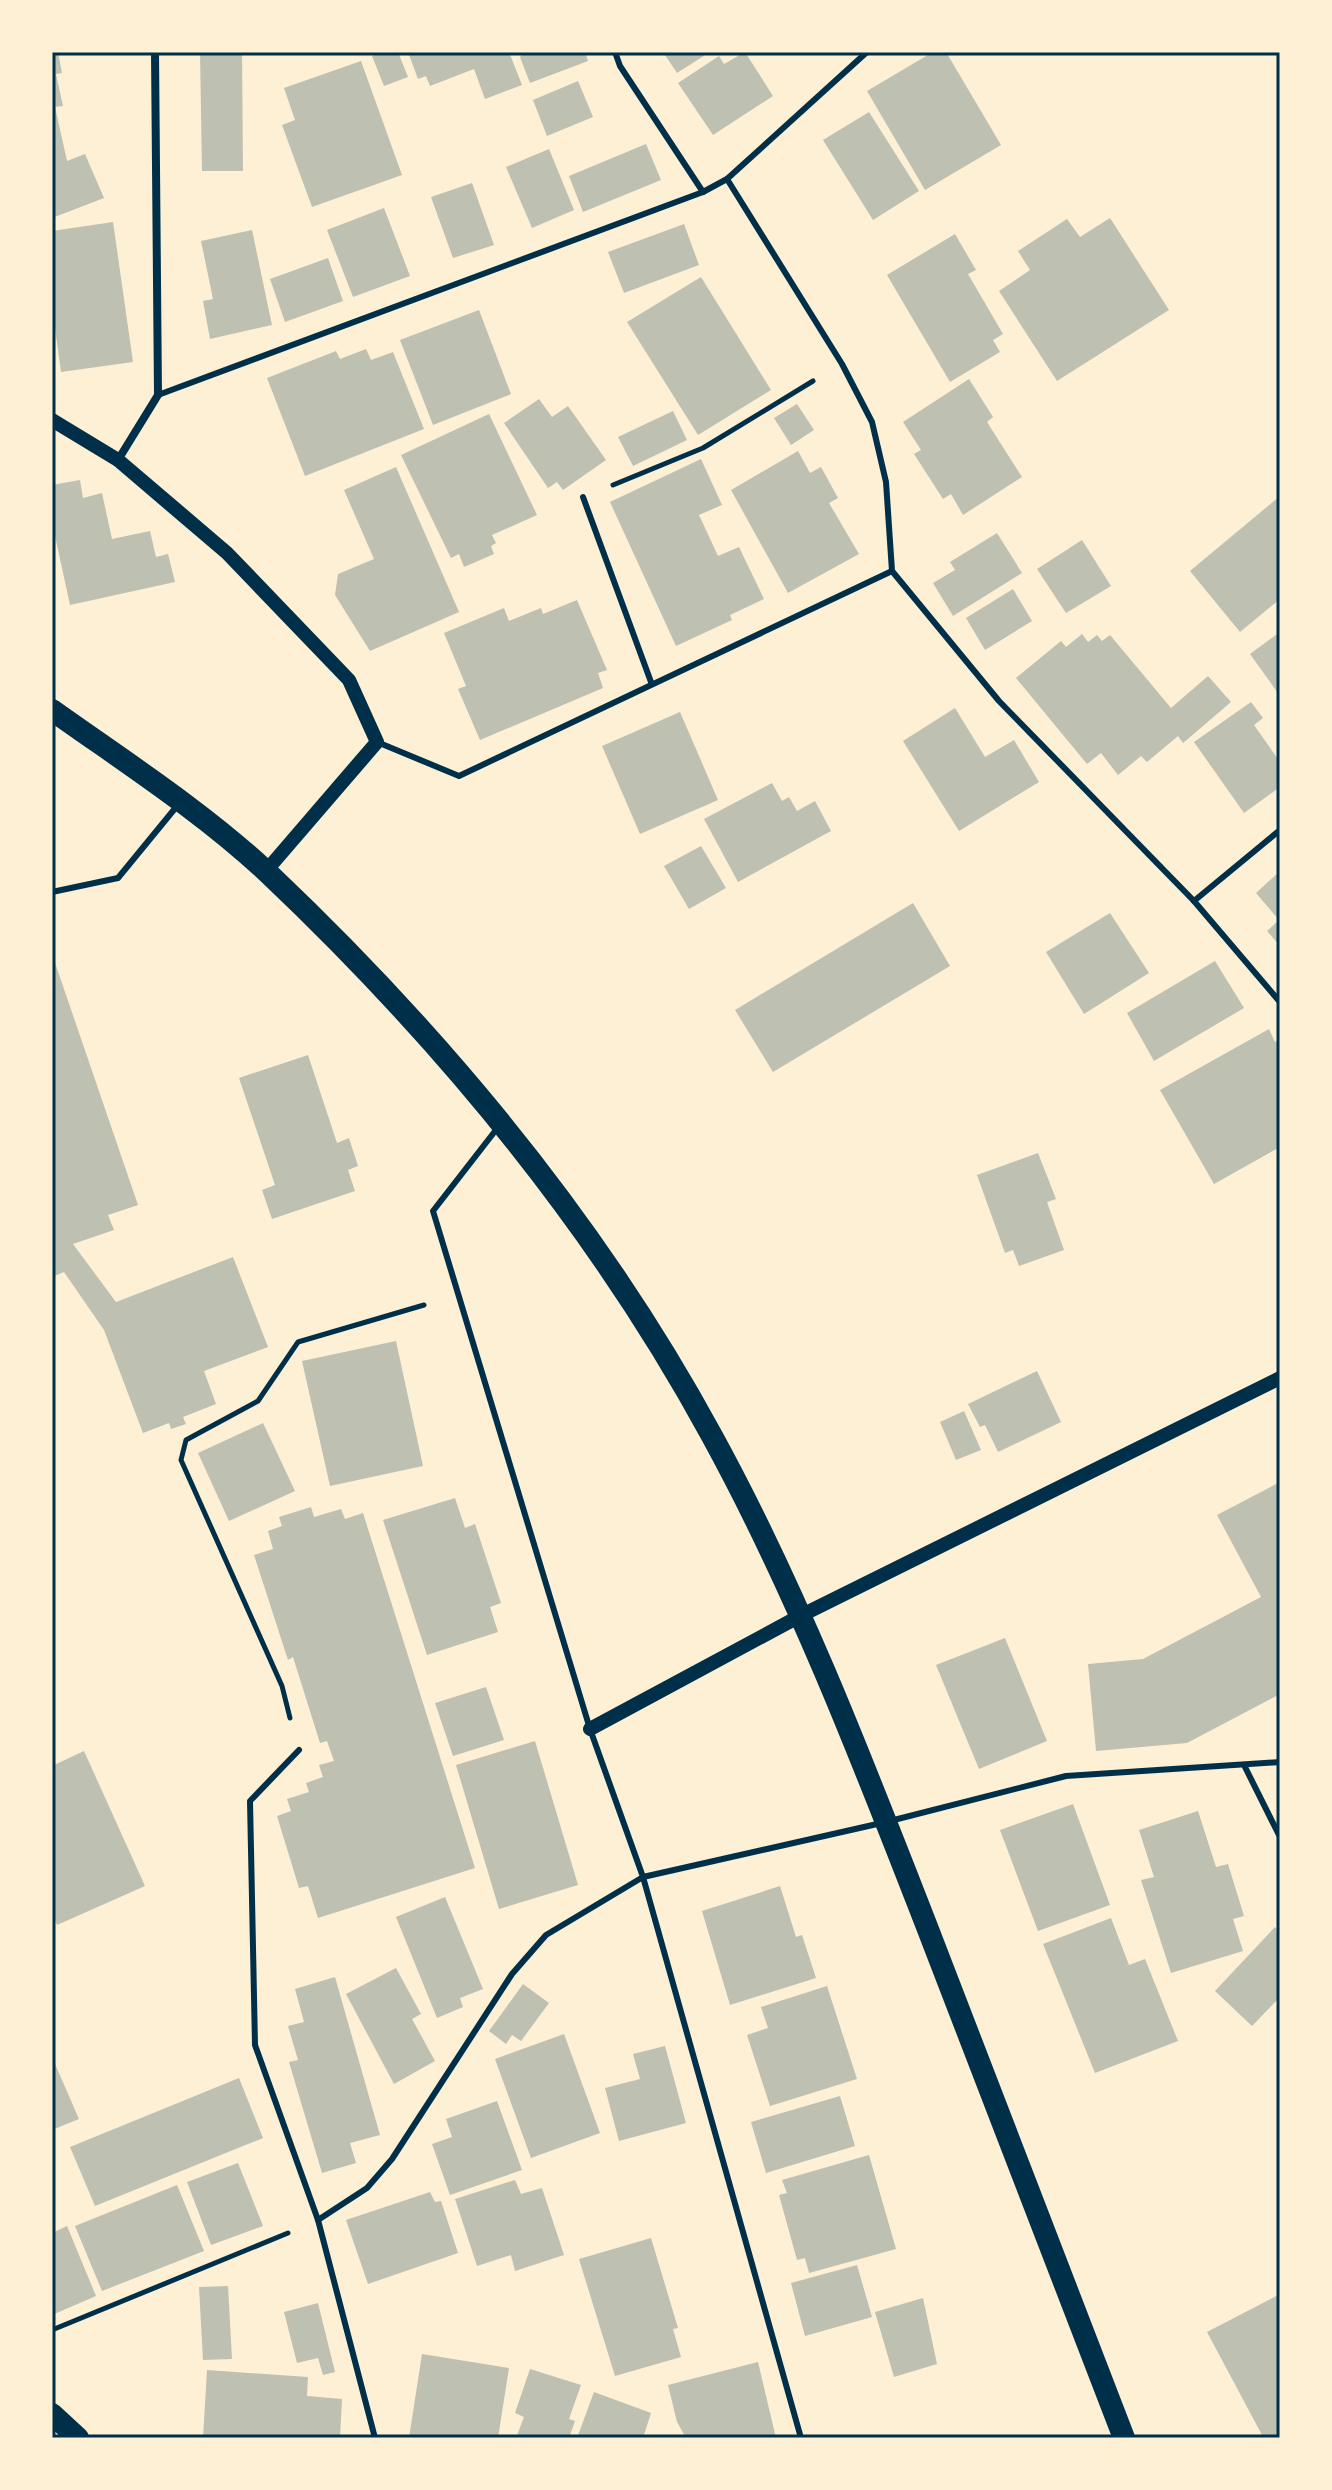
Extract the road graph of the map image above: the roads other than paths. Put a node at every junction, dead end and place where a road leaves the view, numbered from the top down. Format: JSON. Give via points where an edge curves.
{"nodes":[{"id":1,"x":155,"y":52,"type":"edge"},
{"id":2,"x":615,"y":52,"type":"edge"},
{"id":3,"x":867,"y":52,"type":"edge"},
{"id":4,"x":727,"y":179,"type":"junction"},
{"id":5,"x":703,"y":192,"type":"junction"},
{"id":6,"x":158,"y":395,"type":"junction"},
{"id":7,"x":52,"y":420,"type":"edge"},
{"id":8,"x":118,"y":460,"type":"junction"},
{"id":9,"x":583,"y":497,"type":"road end"},
{"id":10,"x":892,"y":571,"type":"junction"},
{"id":11,"x":651,"y":682,"type":"junction"},
{"id":12,"x":52,"y":710,"type":"edge"},
{"id":13,"x":377,"y":742,"type":"junction"},
{"id":14,"x":181,"y":801,"type":"junction"},
{"id":15,"x":1280,"y":830,"type":"edge"},
{"id":16,"x":266,"y":871,"type":"junction"},
{"id":17,"x":52,"y":892,"type":"edge"},
{"id":18,"x":1194,"y":901,"type":"junction"},
{"id":19,"x":1280,"y":1002,"type":"edge"},
{"id":20,"x":501,"y":1123,"type":"junction"},
{"id":21,"x":1280,"y":1378,"type":"edge"},
{"id":22,"x":800,"y":1616,"type":"junction"},
{"id":23,"x":590,"y":1729,"type":"junction"},
{"id":24,"x":299,"y":1750,"type":"road end"},
{"id":25,"x":1280,"y":1762,"type":"edge"},
{"id":26,"x":1244,"y":1765,"type":"junction"},
{"id":27,"x":886,"y":1822,"type":"junction"},
{"id":28,"x":1280,"y":1837,"type":"edge"},
{"id":29,"x":643,"y":1877,"type":"junction"},
{"id":30,"x":318,"y":2220,"type":"junction"},
{"id":31,"x":52,"y":2414,"type":"edge"},
{"id":32,"x":78,"y":2438,"type":"edge"},
{"id":33,"x":375,"y":2438,"type":"edge"},
{"id":34,"x":801,"y":2438,"type":"edge"},
{"id":35,"x":1124,"y":2438,"type":"edge"}],
"edges":[{"from":1,"to":6,"type":"street"},
{"from":2,"to":5,"type":"lane"},
{"from":3,"to":4,"type":"lane"},
{"from":4,"to":5,"type":"lane"},
{"from":4,"to":10,"type":"lane","via":[[872,422],[883,467]]},
{"from":5,"to":6,"type":"lane"},
{"from":6,"to":8,"type":"street"},
{"from":7,"to":8,"type":"street"},
{"from":8,"to":13,"type":"street","via":[[227,553],[349,680]]},
{"from":9,"to":11,"type":"lane"},
{"from":10,"to":11,"type":"lane"},
{"from":10,"to":18,"type":"lane","via":[[999,701]]},
{"from":11,"to":13,"type":"lane","via":[[459,776]]},
{"from":12,"to":14,"type":"highway"},
{"from":13,"to":16,"type":"street"},
{"from":14,"to":16,"type":"highway"},
{"from":14,"to":17,"type":"lane","via":[[118,878]]},
{"from":15,"to":18,"type":"lane"},
{"from":16,"to":20,"type":"highway","via":[[388,994]]},
{"from":18,"to":19,"type":"lane"},
{"from":20,"to":22,"type":"highway","via":[[616,1277],[712,1436]]},
{"from":20,"to":23,"type":"lane","via":[[433,1211]]},
{"from":21,"to":22,"type":"street"},
{"from":22,"to":23,"type":"street"},
{"from":22,"to":27,"type":"highway"},
{"from":23,"to":29,"type":"lane"},
{"from":24,"to":30,"type":"lane","via":[[250,1801],[255,2045]]},
{"from":25,"to":26,"type":"lane"},
{"from":26,"to":27,"type":"lane","via":[[1066,1776]]},
{"from":26,"to":28,"type":"lane"},
{"from":27,"to":29,"type":"lane"},
{"from":27,"to":35,"type":"highway"},
{"from":29,"to":30,"type":"lane","via":[[546,1935],[512,1974],[392,2159],[367,2188]]},
{"from":29,"to":34,"type":"lane"},
{"from":30,"to":33,"type":"lane"},
{"from":31,"to":32,"type":"highway"}]}
